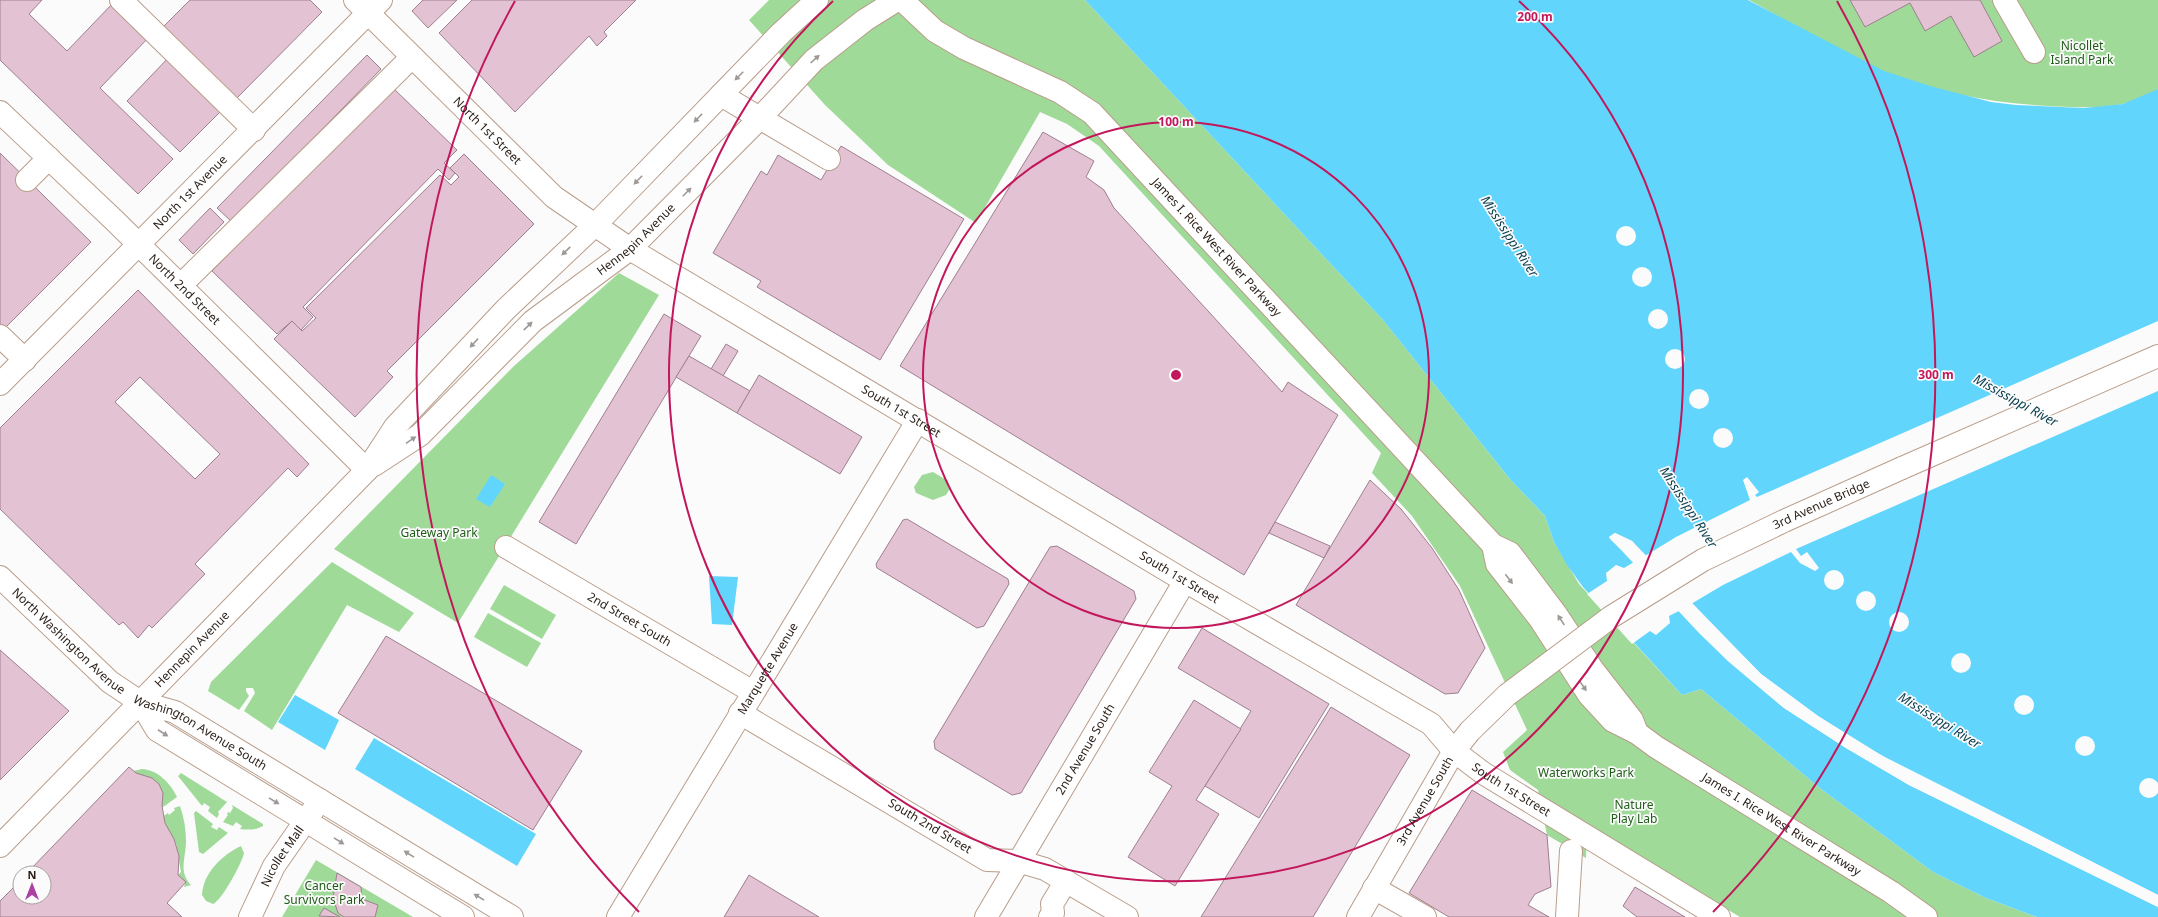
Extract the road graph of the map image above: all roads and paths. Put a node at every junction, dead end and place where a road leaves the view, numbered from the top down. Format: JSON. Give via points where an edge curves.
{"nodes":[{"id":1,"x":121,"y":0,"type":"edge"},
{"id":2,"x":817,"y":0,"type":"edge"},
{"id":3,"x":897,"y":0,"type":"edge"},
{"id":4,"x":902,"y":0,"type":"edge"},
{"id":5,"x":2004,"y":0,"type":"edge"},
{"id":6,"x":368,"y":5,"type":"edge"},
{"id":7,"x":2034,"y":52,"type":"dead end"},
{"id":8,"x":412,"y":57,"type":"junction"},
{"id":9,"x":721,"y":95,"type":"junction"},
{"id":10,"x":0,"y":112,"type":"edge"},
{"id":11,"x":760,"y":118,"type":"junction"},
{"id":12,"x":254,"y":130,"type":"junction"},
{"id":13,"x":49,"y":158,"type":"junction"},
{"id":14,"x":829,"y":159,"type":"dead end"},
{"id":15,"x":27,"y":180,"type":"dead end"},
{"id":16,"x":594,"y":225,"type":"junction"},
{"id":17,"x":140,"y":244,"type":"junction"},
{"id":18,"x":630,"y":249,"type":"junction"},
{"id":19,"x":181,"y":285,"type":"junction"},
{"id":20,"x":0,"y":336,"type":"edge"},
{"id":21,"x":2158,"y":356,"type":"edge"},
{"id":22,"x":25,"y":360,"type":"junction"},
{"id":23,"x":0,"y":384,"type":"edge"},
{"id":24,"x":918,"y":420,"type":"junction"},
{"id":25,"x":367,"y":470,"type":"junction"},
{"id":26,"x":506,"y":547,"type":"dead end"},
{"id":27,"x":0,"y":577,"type":"edge"},
{"id":28,"x":1185,"y":581,"type":"junction"},
{"id":29,"x":753,"y":692,"type":"junction"},
{"id":30,"x":1507,"y":695,"type":"joint"},
{"id":31,"x":140,"y":702,"type":"junction"},
{"id":32,"x":740,"y":713,"type":"junction"},
{"id":33,"x":1454,"y":751,"type":"junction"},
{"id":34,"x":320,"y":800,"type":"junction"},
{"id":35,"x":306,"y":820,"type":"junction"},
{"id":36,"x":0,"y":846,"type":"edge"},
{"id":37,"x":1571,"y":851,"type":"dead end"},
{"id":38,"x":1018,"y":861,"type":"junction"},
{"id":39,"x":1066,"y":881,"type":"junction"},
{"id":40,"x":1374,"y":888,"type":"junction"},
{"id":41,"x":1047,"y":913,"type":"edge"},
{"id":42,"x":250,"y":917,"type":"edge"},
{"id":43,"x":463,"y":917,"type":"edge"},
{"id":44,"x":512,"y":917,"type":"edge"},
{"id":45,"x":618,"y":917,"type":"edge"},
{"id":46,"x":986,"y":917,"type":"edge"},
{"id":47,"x":1127,"y":917,"type":"edge"},
{"id":48,"x":1358,"y":917,"type":"edge"},
{"id":49,"x":1425,"y":917,"type":"edge"},
{"id":50,"x":1567,"y":917,"type":"edge"},
{"id":51,"x":1719,"y":917,"type":"edge"},
{"id":52,"x":1926,"y":917,"type":"edge"}],
"edges":[{"from":1,"to":12,"type":"street"},
{"from":2,"to":9,"type":"street","name":"Hennepin Avenue","one_way":true},
{"from":11,"to":3,"type":"street","name":"Hennepin Avenue","one_way":true,"via":[[814,60],[842,37]]},
{"from":4,"to":52,"type":"street","name":"James I. Rice West River Parkway","via":[[935,31],[964,48],[1060,92],[1092,113],[1493,545],[1497,564],[1540,619],[1589,695],[1613,721],[1637,733],[1891,892]]},
{"from":5,"to":7,"type":"street"},
{"from":6,"to":8,"type":"street","name":"North 1st Street"},
{"from":6,"to":12,"type":"street","name":"North 1st Avenue"},
{"from":8,"to":16,"type":"street","name":"North 1st Street","via":[[554,197]]},
{"from":8,"to":19,"type":"street"},
{"from":9,"to":11,"type":"street"},
{"from":9,"to":16,"type":"street","name":"Hennepin Avenue","one_way":true},
{"from":10,"to":13,"type":"street","name":"North 2nd Street"},
{"from":11,"to":14,"type":"street"},
{"from":18,"to":11,"type":"street","name":"Hennepin Avenue","one_way":true},
{"from":12,"to":17,"type":"street","name":"North 1st Avenue"},
{"from":13,"to":15,"type":"street"},
{"from":13,"to":17,"type":"street","name":"North 2nd Street"},
{"from":16,"to":18,"type":"street","name":"North 1st Street"},
{"from":16,"to":25,"type":"street","name":"Hennepin Avenue","one_way":true,"via":[[506,309],[395,427]]},
{"from":17,"to":19,"type":"street","name":"North 2nd Street"},
{"from":17,"to":22,"type":"street","name":"North 1st Avenue"},
{"from":18,"to":24,"type":"street","name":"South 1st Street"},
{"from":25,"to":18,"type":"street","name":"Hennepin Avenue","one_way":true,"via":[[420,435],[533,321]]},
{"from":19,"to":25,"type":"street","name":"North 2nd Street"},
{"from":20,"to":22,"type":"street"},
{"from":21,"to":30,"type":"street","name":"3rd Avenue Bridge","bridge":true,"via":[[1784,521],[1703,560],[1611,617]]},
{"from":22,"to":23,"type":"street","name":"North 1st Avenue"},
{"from":24,"to":28,"type":"street","name":"South 1st Street"},
{"from":24,"to":29,"type":"street","name":"Marquette Avenue"},
{"from":25,"to":31,"type":"street","name":"Hennepin Avenue"},
{"from":26,"to":29,"type":"street","name":"2nd Street South"},
{"from":27,"to":31,"type":"street","name":"North Washington Avenue","via":[[110,682]]},
{"from":28,"to":33,"type":"street","name":"South 1st Street","via":[[1431,724]]},
{"from":28,"to":38,"type":"street","name":"2nd Avenue South"},
{"from":29,"to":32,"type":"street","name":"Marquette Avenue"},
{"from":30,"to":33,"type":"street","name":"3rd Avenue South","via":[[1470,731]]},
{"from":31,"to":34,"type":"street","name":"Washington Avenue South","via":[[175,712]]},
{"from":31,"to":35,"type":"street","name":"Washington Avenue South","one_way":true,"via":[[157,730]]},
{"from":31,"to":36,"type":"street","name":"Hennepin Avenue"},
{"from":32,"to":38,"type":"street","name":"South 2nd Street","via":[[987,860]]},
{"from":32,"to":45,"type":"street","name":"Marquette Avenue"},
{"from":33,"to":40,"type":"street","name":"3rd Avenue South"},
{"from":33,"to":51,"type":"street","name":"South 1st Street","via":[[1483,773],[1545,812]]},
{"from":34,"to":35,"type":"street","name":"Nicollet Mall"},
{"from":44,"to":34,"type":"street","name":"Washington Avenue South","one_way":true},
{"from":35,"to":42,"type":"street","name":"Nicollet Mall","via":[[274,866]]},
{"from":35,"to":43,"type":"street","name":"Washington Avenue South","one_way":true},
{"from":37,"to":50,"type":"street"},
{"from":38,"to":39,"type":"street","name":"South 2nd Street","via":[[1045,869]]},
{"from":38,"to":46,"type":"street","name":"2nd Avenue South"},
{"from":39,"to":41,"type":"street"},
{"from":39,"to":47,"type":"street","name":"South 2nd Street"},
{"from":40,"to":48,"type":"street","name":"3rd Avenue South"},
{"from":40,"to":49,"type":"street"}]}
